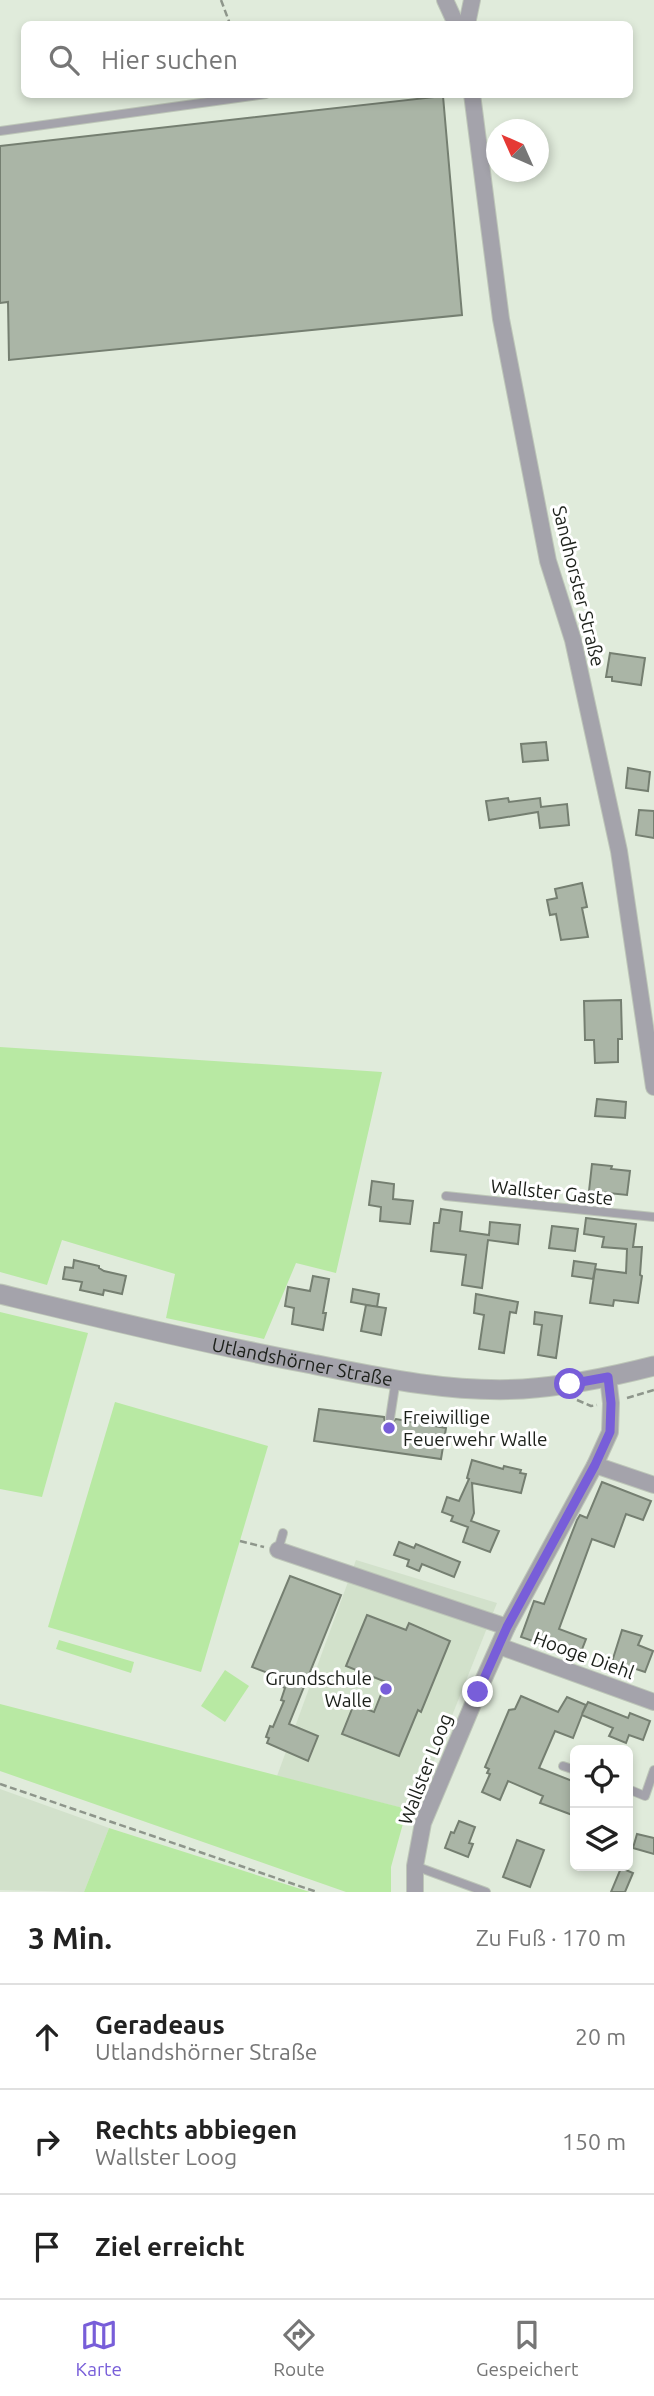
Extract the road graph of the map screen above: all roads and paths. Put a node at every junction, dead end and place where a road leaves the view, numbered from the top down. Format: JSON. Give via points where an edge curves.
{"nodes":[{"id":1,"x":221,"y":0,"type":"edge"},
{"id":2,"x":445,"y":0,"type":"edge"},
{"id":3,"x":472,"y":0,"type":"edge"},
{"id":4,"x":229,"y":21,"type":"edge"},
{"id":5,"x":455,"y":21,"type":"edge"},
{"id":6,"x":468,"y":21,"type":"edge"},
{"id":7,"x":237,"y":98,"type":"edge"},
{"id":8,"x":473,"y":98,"type":"edge"},
{"id":9,"x":0,"y":131,"type":"edge"},
{"id":10,"x":650,"y":1017,"type":"edge"},
{"id":11,"x":654,"y":1087,"type":"edge"},
{"id":12,"x":446,"y":1196,"type":"dead end"},
{"id":13,"x":654,"y":1217,"type":"edge"},
{"id":14,"x":0,"y":1294,"type":"edge"},
{"id":15,"x":654,"y":1366,"type":"edge"},
{"id":16,"x":608,"y":1377,"type":"junction"},
{"id":17,"x":396,"y":1380,"type":"junction"},
{"id":18,"x":654,"y":1390,"type":"edge"},
{"id":19,"x":611,"y":1403,"type":"junction"},
{"id":20,"x":390,"y":1418,"type":"dead end"},
{"id":21,"x":595,"y":1465,"type":"junction"},
{"id":22,"x":654,"y":1485,"type":"edge"},
{"id":23,"x":283,"y":1533,"type":"dead end"},
{"id":24,"x":240,"y":1541,"type":"dead end"},
{"id":25,"x":278,"y":1550,"type":"junction"},
{"id":26,"x":507,"y":1627,"type":"junction"},
{"id":27,"x":499,"y":1646,"type":"junction"},
{"id":28,"x":654,"y":1702,"type":"edge"},
{"id":29,"x":563,"y":1766,"type":"dead end"},
{"id":30,"x":570,"y":1768,"type":"edge"},
{"id":31,"x":654,"y":1770,"type":"edge"},
{"id":32,"x":0,"y":1784,"type":"edge"},
{"id":33,"x":633,"y":1792,"type":"edge"},
{"id":34,"x":415,"y":1866,"type":"junction"},
{"id":35,"x":317,"y":1892,"type":"edge"},
{"id":36,"x":415,"y":1892,"type":"edge"},
{"id":37,"x":485,"y":1892,"type":"edge"}],
"edges":[{"from":1,"to":4,"type":"path"},
{"from":2,"to":5,"type":"street"},
{"from":3,"to":6,"type":"street"},
{"from":7,"to":9,"type":"lane"},
{"from":8,"to":10,"type":"street","name":"Sandhorster Straße","via":[[501,319],[548,561],[573,640],[620,851]]},
{"from":10,"to":11,"type":"street","name":"Sandhorster Straße"},
{"from":12,"to":13,"type":"lane","name":"Wallster Gaste"},
{"from":14,"to":17,"type":"street","name":"Utlandshörner Straße"},
{"from":15,"to":16,"type":"street","name":"Utlandshörner Straße"},
{"from":16,"to":17,"type":"street","name":"Utlandshörner Straße","via":[[521,1389]]},
{"from":16,"to":19,"type":"street","name":"Wallster Loog"},
{"from":17,"to":20,"type":"lane"},
{"from":18,"to":19,"type":"path"},
{"from":19,"to":21,"type":"street","name":"Wallster Loog","via":[[610,1432]]},
{"from":21,"to":22,"type":"street"},
{"from":21,"to":26,"type":"street","name":"Wallster Loog"},
{"from":23,"to":25,"type":"lane"},
{"from":24,"to":25,"type":"path"},
{"from":25,"to":26,"type":"street"},
{"from":26,"to":27,"type":"street","name":"Wallster Loog"},
{"from":27,"to":28,"type":"street","name":"Hooge Diehl"},
{"from":27,"to":34,"type":"street","name":"Wallster Loog","via":[[423,1823]]},
{"from":29,"to":30,"type":"lane"},
{"from":31,"to":33,"type":"lane","via":[[645,1796]]},
{"from":32,"to":35,"type":"path"},
{"from":34,"to":36,"type":"street","name":"Wallster Loog"},
{"from":34,"to":37,"type":"lane"}]}
